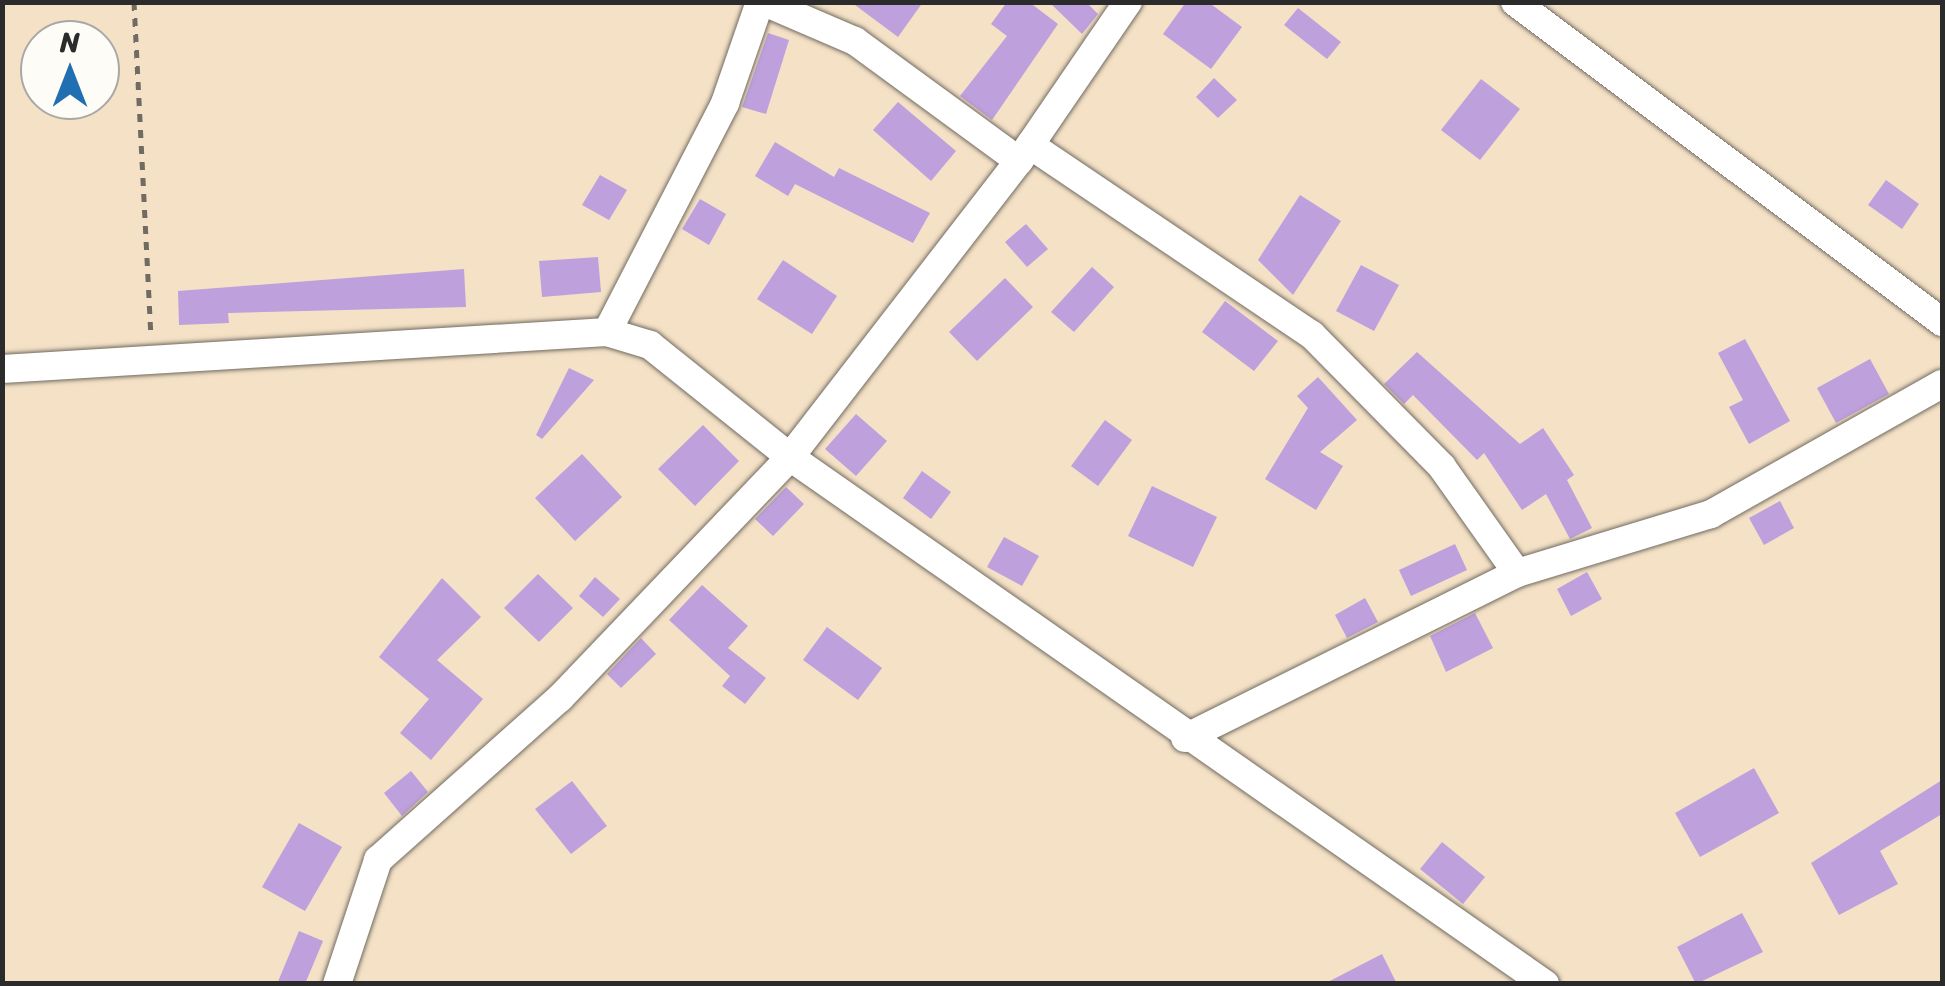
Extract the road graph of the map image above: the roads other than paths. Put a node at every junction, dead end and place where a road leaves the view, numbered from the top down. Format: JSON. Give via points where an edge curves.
{"nodes":[{"id":1,"x":762,"y":2,"type":"edge"},
{"id":2,"x":1128,"y":2,"type":"edge"},
{"id":3,"x":1515,"y":2,"type":"edge"},
{"id":4,"x":1024,"y":153,"type":"junction"},
{"id":5,"x":1942,"y":322,"type":"edge"},
{"id":6,"x":606,"y":332,"type":"junction"},
{"id":7,"x":2,"y":370,"type":"edge"},
{"id":8,"x":1942,"y":384,"type":"edge"},
{"id":9,"x":790,"y":457,"type":"junction"},
{"id":10,"x":1517,"y":573,"type":"junction"},
{"id":11,"x":1185,"y":738,"type":"junction"},
{"id":12,"x":337,"y":984,"type":"edge"},
{"id":13,"x":1545,"y":984,"type":"edge"}],
"edges":[{"from":1,"to":4,"type":"street","via":[[856,41]]},
{"from":1,"to":6,"type":"street","via":[[725,102]]},
{"from":2,"to":4,"type":"street"},
{"from":3,"to":5,"type":"street"},
{"from":4,"to":9,"type":"street"},
{"from":4,"to":10,"type":"street","via":[[1312,335],[1442,467]]},
{"from":6,"to":7,"type":"street"},
{"from":6,"to":9,"type":"street","via":[[650,345]]},
{"from":8,"to":10,"type":"street","via":[[1711,514]]},
{"from":9,"to":11,"type":"street"},
{"from":9,"to":12,"type":"street","via":[[560,698],[378,860]]},
{"from":10,"to":11,"type":"street"},
{"from":11,"to":13,"type":"street"}]}
